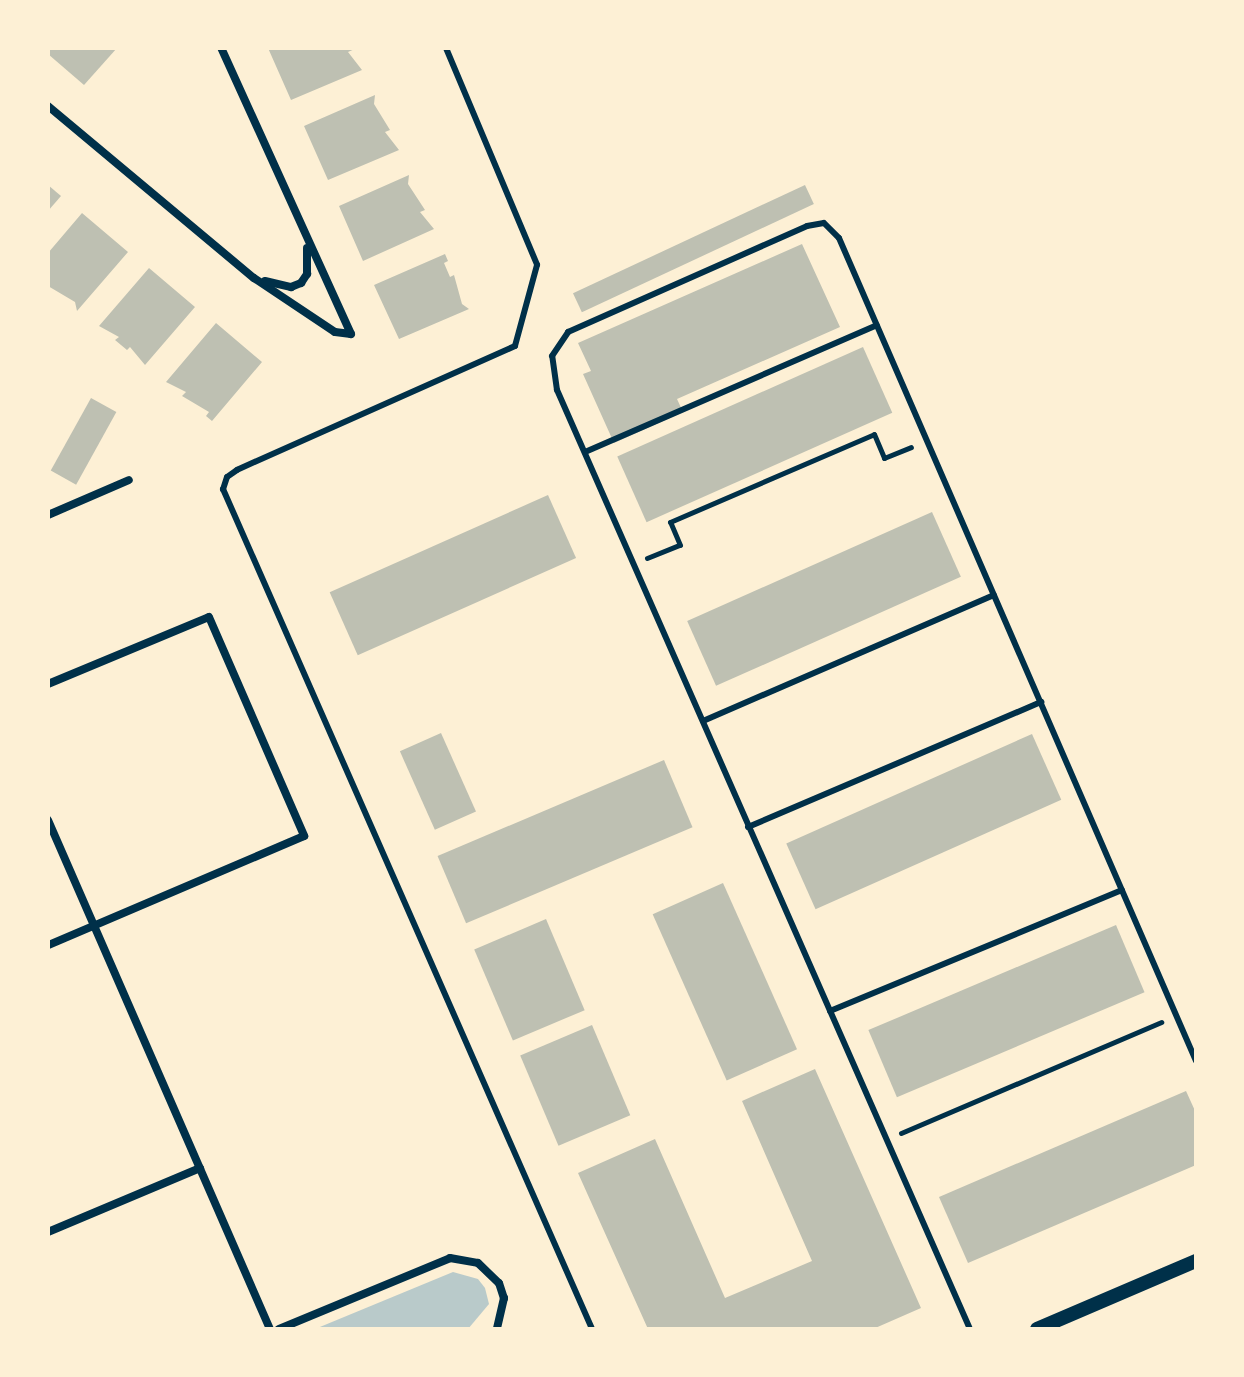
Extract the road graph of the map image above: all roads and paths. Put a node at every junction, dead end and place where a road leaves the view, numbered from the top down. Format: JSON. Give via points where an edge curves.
{"nodes":[{"id":1,"x":221,"y":48,"type":"edge"},
{"id":2,"x":446,"y":48,"type":"edge"},
{"id":3,"x":48,"y":106,"type":"edge"},
{"id":4,"x":307,"y":239,"type":"junction"},
{"id":5,"x":254,"y":278,"type":"junction"},
{"id":6,"x":877,"y":325,"type":"junction"},
{"id":7,"x":927,"y":441,"type":"junction"},
{"id":8,"x":585,"y":452,"type":"junction"},
{"id":9,"x":129,"y":480,"type":"dead end"},
{"id":10,"x":48,"y":515,"type":"edge"},
{"id":11,"x":634,"y":564,"type":"junction"},
{"id":12,"x":994,"y":595,"type":"junction"},
{"id":13,"x":48,"y":684,"type":"edge"},
{"id":14,"x":1041,"y":702,"type":"junction"},
{"id":15,"x":703,"y":721,"type":"junction"},
{"id":16,"x":48,"y":820,"type":"edge"},
{"id":17,"x":748,"y":827,"type":"junction"},
{"id":18,"x":1122,"y":890,"type":"junction"},
{"id":19,"x":94,"y":925,"type":"junction"},
{"id":20,"x":48,"y":945,"type":"edge"},
{"id":21,"x":830,"y":1011,"type":"junction"},
{"id":22,"x":1143,"y":1029,"type":"dead end"},
{"id":23,"x":1196,"y":1061,"type":"edge"},
{"id":24,"x":886,"y":1139,"type":"junction"},
{"id":25,"x":200,"y":1168,"type":"junction"},
{"id":26,"x":48,"y":1232,"type":"edge"},
{"id":27,"x":1196,"y":1261,"type":"edge"},
{"id":28,"x":270,"y":1329,"type":"edge"},
{"id":29,"x":279,"y":1329,"type":"edge"},
{"id":30,"x":497,"y":1329,"type":"edge"},
{"id":31,"x":592,"y":1329,"type":"edge"},
{"id":32,"x":970,"y":1329,"type":"edge"},
{"id":33,"x":1037,"y":1329,"type":"edge"}],
"edges":[{"from":1,"to":4,"type":"street"},
{"from":2,"to":31,"type":"lane","via":[[537,265],[515,346],[237,470],[223,489]]},
{"from":3,"to":5,"type":"street"},
{"from":4,"to":5,"type":"street","via":[[309,265],[301,283],[279,286]]},
{"from":4,"to":5,"type":"street","via":[[351,334],[335,332]]},
{"from":6,"to":7,"type":"lane"},
{"from":6,"to":8,"type":"lane"},
{"from":6,"to":8,"type":"lane","via":[[839,238],[824,223],[807,226],[558,341],[553,376]]},
{"from":7,"to":11,"type":"path","via":[[884,458],[874,434],[670,522],[680,545]]},
{"from":7,"to":12,"type":"lane"},
{"from":8,"to":11,"type":"lane"},
{"from":9,"to":10,"type":"street"},
{"from":11,"to":15,"type":"lane"},
{"from":12,"to":14,"type":"lane"},
{"from":12,"to":15,"type":"lane"},
{"from":13,"to":19,"type":"street","via":[[209,617],[304,836]]},
{"from":14,"to":17,"type":"lane"},
{"from":14,"to":18,"type":"lane"},
{"from":15,"to":17,"type":"lane"},
{"from":16,"to":19,"type":"street"},
{"from":17,"to":21,"type":"lane"},
{"from":18,"to":21,"type":"lane"},
{"from":18,"to":23,"type":"lane"},
{"from":19,"to":20,"type":"street"},
{"from":19,"to":25,"type":"street"},
{"from":21,"to":24,"type":"lane"},
{"from":22,"to":24,"type":"path"},
{"from":24,"to":32,"type":"lane"},
{"from":25,"to":26,"type":"street"},
{"from":25,"to":28,"type":"street"},
{"from":27,"to":33,"type":"street"},
{"from":29,"to":30,"type":"street","via":[[450,1258],[478,1263],[499,1283],[504,1298]]}]}
